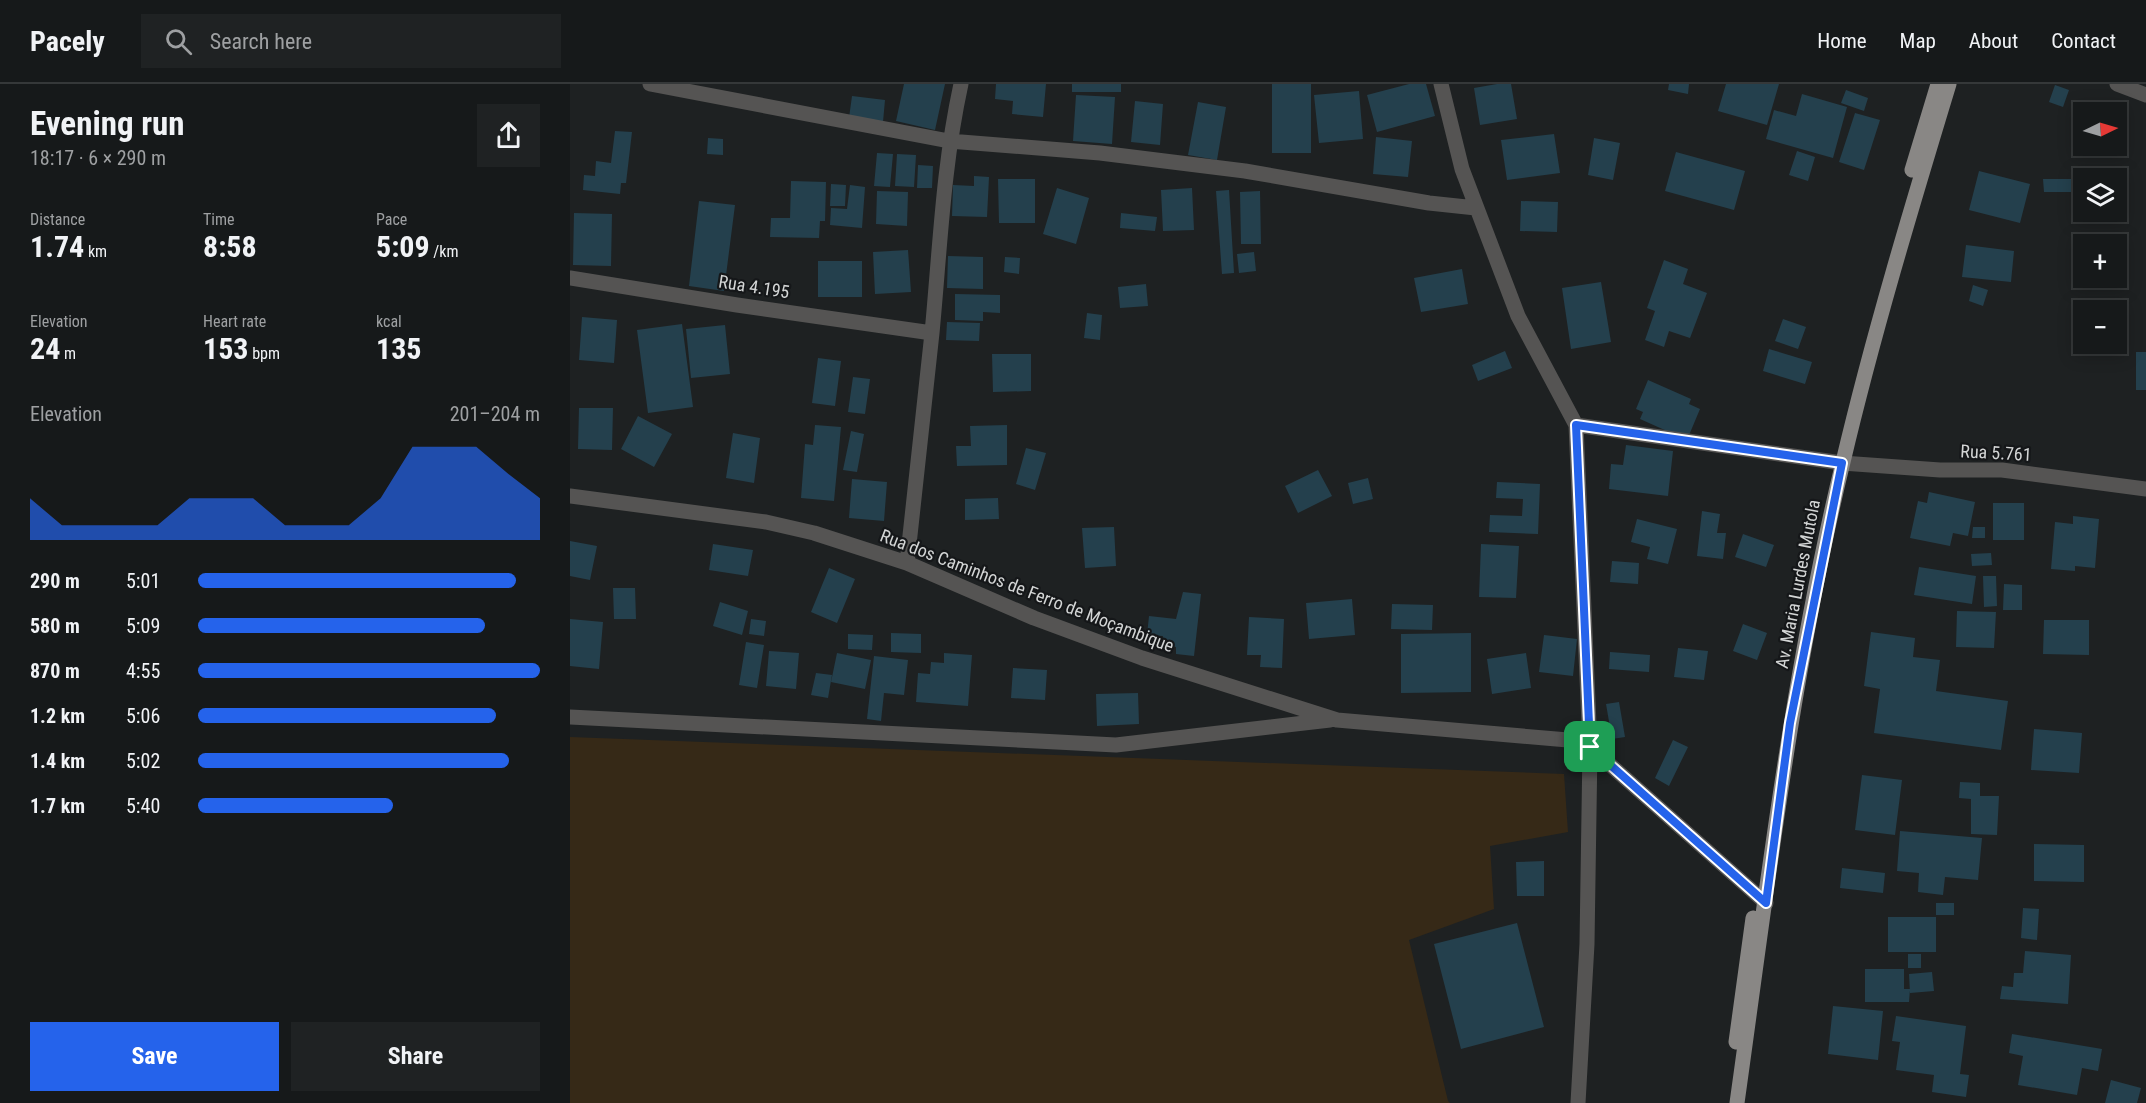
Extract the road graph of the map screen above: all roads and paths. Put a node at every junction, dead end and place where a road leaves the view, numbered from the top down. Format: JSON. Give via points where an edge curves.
{"nodes":[{"id":1,"x":650,"y":84,"type":"edge"},
{"id":2,"x":961,"y":84,"type":"edge"},
{"id":3,"x":1441,"y":84,"type":"edge"},
{"id":4,"x":1938,"y":84,"type":"edge"},
{"id":5,"x":1949,"y":84,"type":"edge"},
{"id":6,"x":2117,"y":84,"type":"edge"},
{"id":7,"x":2146,"y":95,"type":"edge"},
{"id":8,"x":949,"y":141,"type":"junction"},
{"id":9,"x":1476,"y":208,"type":"junction"},
{"id":10,"x":570,"y":278,"type":"edge"},
{"id":11,"x":932,"y":333,"type":"junction"},
{"id":12,"x":1576,"y":425,"type":"junction"},
{"id":13,"x":1842,"y":463,"type":"junction"},
{"id":14,"x":2146,"y":489,"type":"edge"},
{"id":15,"x":570,"y":496,"type":"edge"},
{"id":16,"x":907,"y":564,"type":"junction"},
{"id":17,"x":570,"y":717,"type":"edge"},
{"id":18,"x":1337,"y":720,"type":"junction"},
{"id":19,"x":1590,"y":747,"type":"junction"},
{"id":20,"x":1766,"y":903,"type":"junction"},
{"id":21,"x":1578,"y":1103,"type":"edge"},
{"id":22,"x":1729,"y":1103,"type":"edge"},
{"id":23,"x":1737,"y":1103,"type":"edge"}],
"edges":[{"from":1,"to":8,"type":"street"},
{"from":2,"to":8,"type":"street"},
{"from":3,"to":9,"type":"street"},
{"from":4,"to":22,"type":"main road","via":[[1876,298],[1828,486],[1780,751],[1740,1003]]},
{"from":5,"to":13,"type":"main road","name":"Av. Maria Lurdes Mutola","via":[[1893,267]]},
{"from":6,"to":7,"type":"street"},
{"from":8,"to":9,"type":"street","via":[[1133,157]]},
{"from":8,"to":11,"type":"street"},
{"from":9,"to":12,"type":"street","via":[[1518,316]]},
{"from":10,"to":11,"type":"street","name":"Rua 4.195"},
{"from":11,"to":16,"type":"street"},
{"from":12,"to":13,"type":"street","name":"Rua 5.761"},
{"from":12,"to":19,"type":"street"},
{"from":13,"to":14,"type":"street","name":"Rua 5.761","via":[[2002,470]]},
{"from":13,"to":20,"type":"main road","name":"Av. Maria Lurdes Mutola","via":[[1790,723]]},
{"from":15,"to":16,"type":"street","name":"Rua dos Caminhos de Ferro de Moçambique","via":[[766,522]]},
{"from":16,"to":18,"type":"street","name":"Rua dos Caminhos de Ferro de Moçambique","via":[[1142,658]]},
{"from":17,"to":18,"type":"street","via":[[1116,745]]},
{"from":18,"to":19,"type":"street","name":"Rua dos Caminhos de Ferro de Moçambique","via":[[1568,740]]},
{"from":19,"to":20,"type":"street","name":"Rua dos Caminhos de Ferro de Moçambique"},
{"from":19,"to":21,"type":"street","via":[[1587,944]]},
{"from":20,"to":23,"type":"main road","name":"Av. Maria Lurdes Mutola"}]}
